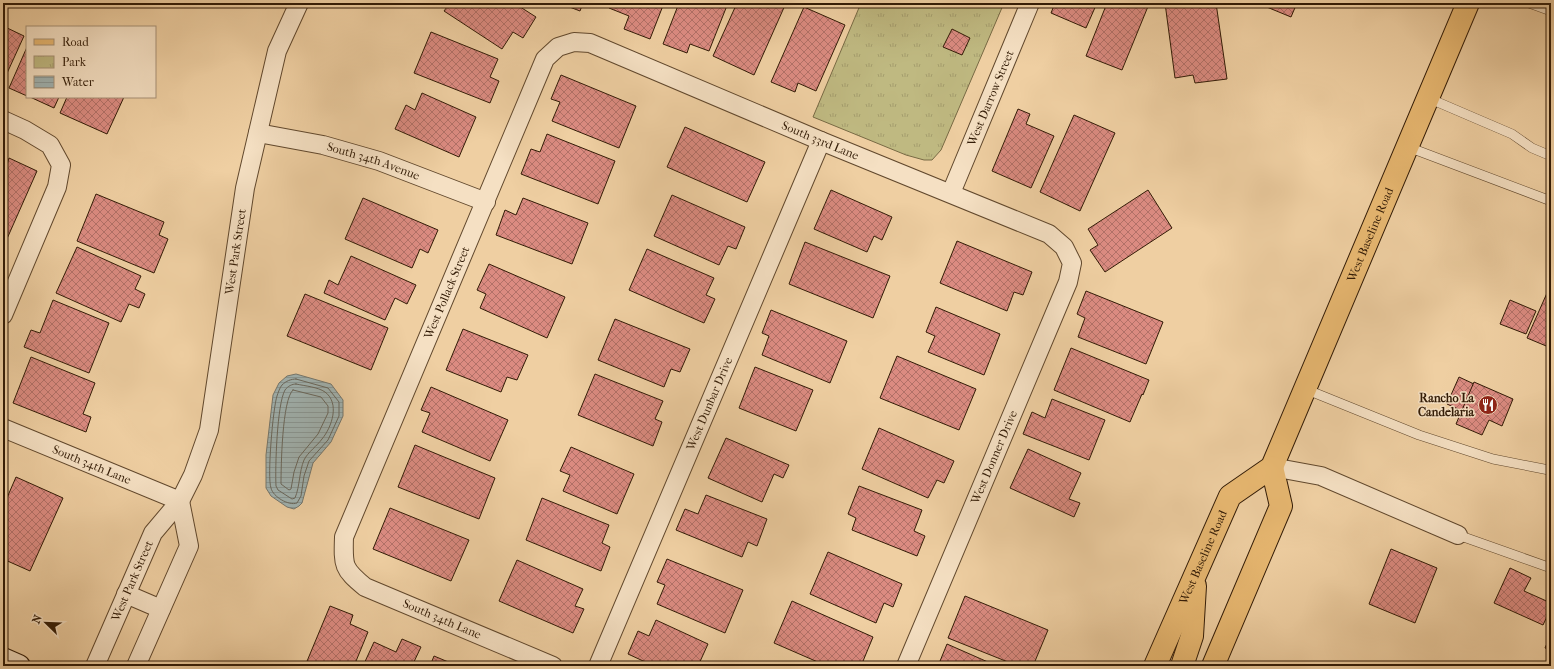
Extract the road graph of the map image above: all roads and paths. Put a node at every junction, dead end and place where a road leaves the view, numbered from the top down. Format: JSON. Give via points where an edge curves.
{"nodes":[{"id":1,"x":299,"y":3,"type":"edge"},
{"id":2,"x":1030,"y":3,"type":"edge"},
{"id":3,"x":1468,"y":3,"type":"edge"},
{"id":4,"x":1529,"y":3,"type":"edge"},
{"id":5,"x":1551,"y":11,"type":"edge"},
{"id":6,"x":574,"y":42,"type":"joint"},
{"id":7,"x":1428,"y":98,"type":"junction"},
{"id":8,"x":3,"y":120,"type":"edge"},
{"id":9,"x":258,"y":133,"type":"junction"},
{"id":10,"x":821,"y":141,"type":"junction"},
{"id":11,"x":1408,"y":147,"type":"junction"},
{"id":12,"x":1551,"y":156,"type":"edge"},
{"id":13,"x":951,"y":193,"type":"junction"},
{"id":14,"x":1551,"y":201,"type":"edge"},
{"id":15,"x":486,"y":202,"type":"junction"},
{"id":16,"x":1064,"y":247,"type":"joint"},
{"id":17,"x":3,"y":315,"type":"edge"},
{"id":18,"x":1305,"y":389,"type":"junction"},
{"id":19,"x":3,"y":428,"type":"edge"},
{"id":20,"x":1272,"y":467,"type":"junction"},
{"id":21,"x":1549,"y":470,"type":"dead end"},
{"id":22,"x":180,"y":501,"type":"junction"},
{"id":23,"x":1458,"y":535,"type":"joint"},
{"id":24,"x":343,"y":559,"type":"joint"},
{"id":25,"x":1551,"y":568,"type":"edge"},
{"id":26,"x":1196,"y":571,"type":"junction"},
{"id":27,"x":126,"y":594,"type":"junction"},
{"id":28,"x":161,"y":609,"type":"junction"},
{"id":29,"x":3,"y":659,"type":"edge"},
{"id":30,"x":19,"y":666,"type":"edge"},
{"id":31,"x":95,"y":666,"type":"edge"},
{"id":32,"x":136,"y":666,"type":"edge"},
{"id":33,"x":553,"y":666,"type":"edge"},
{"id":34,"x":598,"y":666,"type":"edge"},
{"id":35,"x":906,"y":666,"type":"edge"},
{"id":36,"x":1155,"y":666,"type":"edge"},
{"id":37,"x":1182,"y":666,"type":"edge"},
{"id":38,"x":1213,"y":666,"type":"edge"}],
"edges":[{"from":1,"to":9,"type":"street","name":"West Park Street","via":[[277,51]]},
{"from":2,"to":13,"type":"street","name":"West Darrow Street"},
{"from":3,"to":7,"type":"main road","name":"West Baseline Road"},
{"from":4,"to":5,"type":"lane"},
{"from":6,"to":10,"type":"street","name":"South 33rd Lane","via":[[590,43]]},
{"from":6,"to":15,"type":"street","name":"West Pollack Street","via":[[558,47],[545,59]]},
{"from":7,"to":11,"type":"main road","name":"West Baseline Road"},
{"from":7,"to":12,"type":"lane","via":[[1512,134],[1532,148]]},
{"from":8,"to":17,"type":"street","via":[[50,145],[62,165],[57,187]]},
{"from":9,"to":15,"type":"street","name":"South 34th Avenue","via":[[323,145],[379,161]]},
{"from":9,"to":22,"type":"street","name":"West Park Street","via":[[245,188],[209,430],[193,475]]},
{"from":10,"to":13,"type":"street","name":"South 33rd Lane"},
{"from":10,"to":34,"type":"street","name":"West Dunbar Drive"},
{"from":11,"to":14,"type":"lane"},
{"from":11,"to":18,"type":"main road","name":"West Baseline Road"},
{"from":13,"to":16,"type":"street","name":"South 33rd Lane","via":[[1049,234]]},
{"from":15,"to":24,"type":"street","name":"West Pollack Street","via":[[344,537]]},
{"from":16,"to":35,"type":"street","name":"West Donner Drive","via":[[1072,262],[1068,282]]},
{"from":18,"to":20,"type":"main road","name":"West Baseline Road"},
{"from":18,"to":21,"type":"lane","via":[[1419,435],[1486,457]]},
{"from":19,"to":22,"type":"street","name":"South 34th Lane"},
{"from":20,"to":23,"type":"street","via":[[1321,476]]},
{"from":20,"to":26,"type":"main road","name":"West Baseline Road","via":[[1230,496]]},
{"from":20,"to":38,"type":"main road","via":[[1281,506]]},
{"from":22,"to":27,"type":"street","name":"West Park Street","via":[[153,533]]},
{"from":22,"to":28,"type":"street","via":[[189,546]]},
{"from":23,"to":25,"type":"lane"},
{"from":24,"to":33,"type":"street","name":"South 34th Lane","via":[[350,574],[365,587]]},
{"from":26,"to":36,"type":"main road","name":"West Baseline Road"},
{"from":26,"to":37,"type":"main road","via":[[1192,636]]},
{"from":27,"to":28,"type":"street"},
{"from":27,"to":31,"type":"street","name":"West Park Street"},
{"from":28,"to":32,"type":"street"},
{"from":29,"to":30,"type":"main road"}]}
